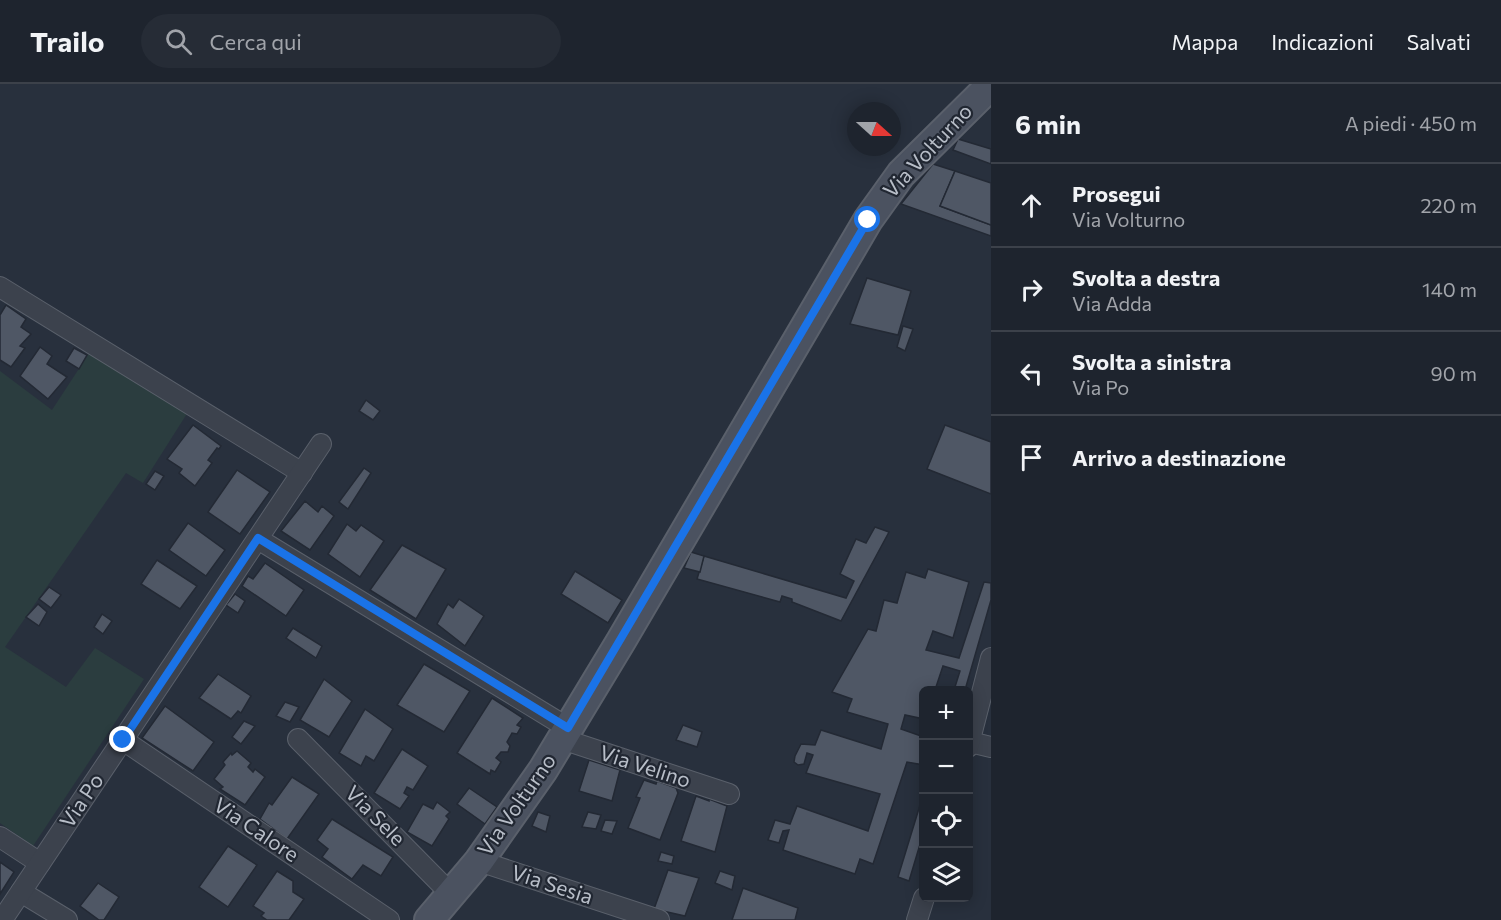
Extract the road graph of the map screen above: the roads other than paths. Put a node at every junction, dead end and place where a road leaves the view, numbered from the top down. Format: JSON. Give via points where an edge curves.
{"nodes":[{"id":1,"x":991,"y":85,"type":"edge"},
{"id":2,"x":0,"y":287,"type":"edge"},
{"id":3,"x":321,"y":444,"type":"dead end"},
{"id":4,"x":302,"y":473,"type":"junction"},
{"id":5,"x":258,"y":538,"type":"junction"},
{"id":6,"x":991,"y":658,"type":"edge"},
{"id":7,"x":565,"y":734,"type":"junction"},
{"id":8,"x":298,"y":739,"type":"dead end"},
{"id":9,"x":123,"y":740,"type":"junction"},
{"id":10,"x":970,"y":740,"type":"edge"},
{"id":11,"x":973,"y":745,"type":"edge"},
{"id":12,"x":991,"y":747,"type":"edge"},
{"id":13,"x":729,"y":794,"type":"dead end"},
{"id":14,"x":0,"y":837,"type":"edge"},
{"id":15,"x":479,"y":861,"type":"junction"},
{"id":16,"x":40,"y":863,"type":"junction"},
{"id":17,"x":21,"y":892,"type":"junction"},
{"id":18,"x":451,"y":894,"type":"junction"},
{"id":19,"x":922,"y":902,"type":"edge"},
{"id":20,"x":2,"y":920,"type":"edge"},
{"id":21,"x":67,"y":920,"type":"edge"},
{"id":22,"x":389,"y":920,"type":"edge"},
{"id":23,"x":429,"y":920,"type":"edge"},
{"id":24,"x":659,"y":920,"type":"edge"},
{"id":25,"x":917,"y":920,"type":"edge"}],
"edges":[{"from":1,"to":7,"type":"street","name":"Via Volturno","via":[[901,174],[868,220]]},
{"from":2,"to":4,"type":"street"},
{"from":3,"to":4,"type":"street","name":"Via Po"},
{"from":4,"to":5,"type":"street","name":"Via Po"},
{"from":5,"to":7,"type":"street","name":"Via Velino"},
{"from":5,"to":9,"type":"street","name":"Via Po"},
{"from":6,"to":10,"type":"street"},
{"from":7,"to":13,"type":"street","name":"Via Velino"},
{"from":7,"to":15,"type":"street","name":"Via Volturno"},
{"from":8,"to":18,"type":"street","name":"Via Sele"},
{"from":9,"to":16,"type":"street","name":"Via Po"},
{"from":9,"to":22,"type":"street","name":"Via Calore"},
{"from":11,"to":12,"type":"street"},
{"from":14,"to":16,"type":"street"},
{"from":15,"to":18,"type":"street","name":"Via Volturno"},
{"from":15,"to":24,"type":"street","name":"Via Sesia"},
{"from":16,"to":17,"type":"street","name":"Via Po"},
{"from":17,"to":20,"type":"street","name":"Via Po"},
{"from":17,"to":21,"type":"street"},
{"from":18,"to":23,"type":"street","name":"Via Volturno"},
{"from":19,"to":25,"type":"street"}]}
